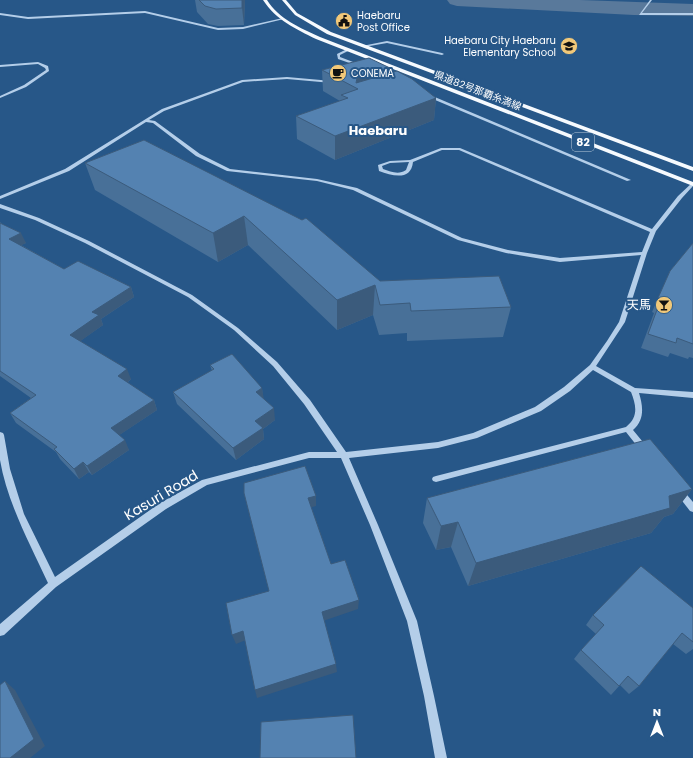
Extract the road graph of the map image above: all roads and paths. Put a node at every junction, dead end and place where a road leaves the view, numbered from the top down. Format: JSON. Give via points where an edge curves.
{"nodes":[{"id":1,"x":265,"y":0,"type":"edge"},
{"id":2,"x":284,"y":0,"type":"edge"},
{"id":3,"x":651,"y":0,"type":"edge"},
{"id":4,"x":0,"y":14,"type":"edge"},
{"id":5,"x":693,"y":14,"type":"edge"},
{"id":6,"x":283,"y":19,"type":"junction"},
{"id":7,"x":364,"y":46,"type":"junction"},
{"id":8,"x":348,"y":50,"type":"junction"},
{"id":9,"x":442,"y":54,"type":"dead end"},
{"id":10,"x":0,"y":66,"type":"edge"},
{"id":11,"x":367,"y":68,"type":"edge"},
{"id":12,"x":337,"y":82,"type":"edge"},
{"id":13,"x":425,"y":94,"type":"edge"},
{"id":14,"x":0,"y":96,"type":"edge"},
{"id":15,"x":145,"y":121,"type":"junction"},
{"id":16,"x":411,"y":160,"type":"junction"},
{"id":17,"x":693,"y":169,"type":"edge"},
{"id":18,"x":629,"y":180,"type":"dead end"},
{"id":19,"x":693,"y":184,"type":"edge"},
{"id":20,"x":0,"y":198,"type":"edge"},
{"id":21,"x":0,"y":206,"type":"edge"},
{"id":22,"x":653,"y":231,"type":"junction"},
{"id":23,"x":644,"y":253,"type":"junction"},
{"id":24,"x":592,"y":368,"type":"junction"},
{"id":25,"x":634,"y":390,"type":"junction"},
{"id":26,"x":693,"y":395,"type":"edge"},
{"id":27,"x":628,"y":429,"type":"junction"},
{"id":28,"x":0,"y":435,"type":"edge"},
{"id":29,"x":648,"y":453,"type":"edge"},
{"id":30,"x":344,"y":455,"type":"junction"},
{"id":31,"x":436,"y":479,"type":"dead end"},
{"id":32,"x":673,"y":484,"type":"edge"},
{"id":33,"x":693,"y":508,"type":"edge"},
{"id":34,"x":53,"y":584,"type":"junction"},
{"id":35,"x":0,"y":631,"type":"edge"},
{"id":36,"x":441,"y":758,"type":"edge"}],
"edges":[{"from":1,"to":6,"type":"main road","name":"県道82号那覇糸満線","number":"82"},
{"from":2,"to":7,"type":"main road","name":"県道82号那覇糸満線","number":"82","via":[[296,14],[311,23],[329,33]]},
{"from":3,"to":5,"type":"street","via":[[640,14]]},
{"from":4,"to":6,"type":"street","via":[[28,18],[145,12],[218,29],[243,28]]},
{"from":6,"to":8,"type":"main road","name":"県道82号那覇糸満線","number":"82","via":[[318,38]]},
{"from":7,"to":9,"type":"street","via":[[387,42]]},
{"from":7,"to":17,"type":"main road","name":"県道82号那覇糸満線","number":"82"},
{"from":8,"to":11,"type":"street","via":[[338,55],[339,58]]},
{"from":8,"to":19,"type":"main road","name":"県道82号那覇糸満線","number":"82"},
{"from":10,"to":14,"type":"street","via":[[38,63],[48,70],[25,86]]},
{"from":12,"to":15,"type":"street","via":[[287,78],[243,82],[163,110]]},
{"from":13,"to":18,"type":"street"},
{"from":15,"to":20,"type":"street","via":[[67,170]]},
{"from":15,"to":23,"type":"street","via":[[154,122],[198,155],[229,170],[317,180],[355,189],[460,239],[508,252],[560,260]]},
{"from":16,"to":16,"type":"street","via":[[408,172],[400,175],[381,170],[380,165]]},
{"from":16,"to":22,"type":"street","via":[[441,149],[460,149]]},
{"from":19,"to":22,"type":"street","name":"Kasuri Road"},
{"from":21,"to":30,"type":"street","via":[[37,219],[87,242],[190,296],[236,329],[275,364]]},
{"from":22,"to":23,"type":"street","name":"Kasuri Road"},
{"from":23,"to":24,"type":"street","name":"Kasuri Road","via":[[622,322]]},
{"from":24,"to":25,"type":"street"},
{"from":24,"to":30,"type":"street","name":"Kasuri Road","via":[[538,409],[474,436],[438,445]]},
{"from":25,"to":26,"type":"street"},
{"from":25,"to":27,"type":"street","via":[[638,402],[638,420]]},
{"from":27,"to":29,"type":"street"},
{"from":27,"to":31,"type":"street"},
{"from":28,"to":34,"type":"street","via":[[6,469],[20,514]]},
{"from":30,"to":34,"type":"street","name":"Kasuri Road","via":[[309,455],[205,482],[163,506]]},
{"from":30,"to":36,"type":"street","via":[[412,621]]},
{"from":32,"to":33,"type":"street"},
{"from":34,"to":35,"type":"street","name":"Kasuri Road"}]}
